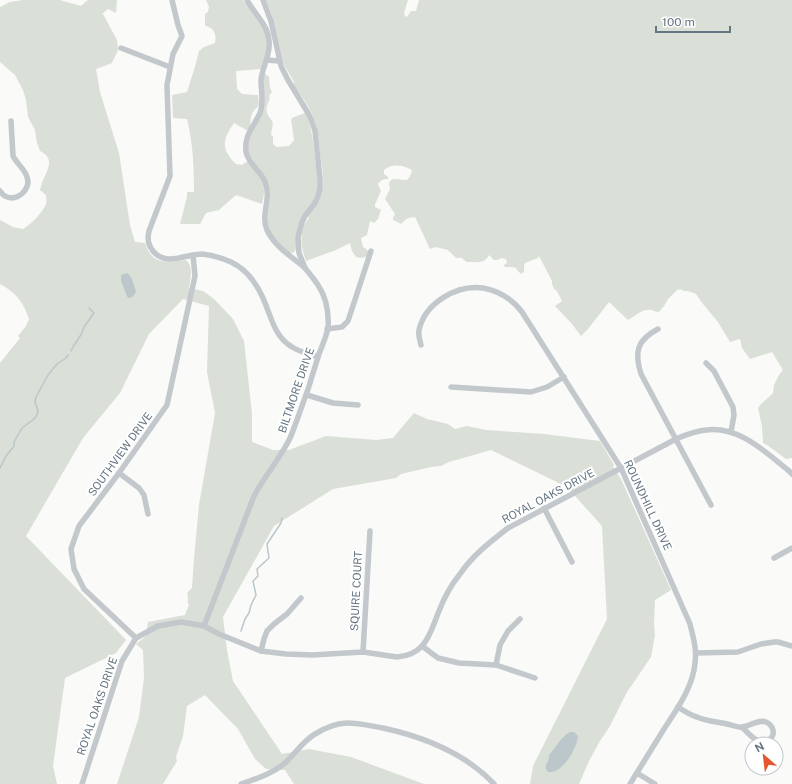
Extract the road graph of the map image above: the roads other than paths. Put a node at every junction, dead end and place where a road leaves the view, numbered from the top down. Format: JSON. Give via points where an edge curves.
{"nodes":[{"id":1,"x":172,"y":0,"type":"edge"},
{"id":2,"x":247,"y":0,"type":"edge"},
{"id":3,"x":263,"y":0,"type":"edge"},
{"id":4,"x":121,"y":48,"type":"dead end"},
{"id":5,"x":267,"y":60,"type":"junction"},
{"id":6,"x":279,"y":61,"type":"junction"},
{"id":7,"x":170,"y":67,"type":"junction"},
{"id":8,"x":11,"y":121,"type":"dead end"},
{"id":9,"x":0,"y":191,"type":"edge"},
{"id":10,"x":371,"y":251,"type":"dead end"},
{"id":11,"x":193,"y":255,"type":"junction"},
{"id":12,"x":305,"y":269,"type":"junction"},
{"id":13,"x":328,"y":329,"type":"junction"},
{"id":14,"x":658,"y":329,"type":"dead end"},
{"id":15,"x":421,"y":346,"type":"dead end"},
{"id":16,"x":318,"y":357,"type":"junction"},
{"id":17,"x":706,"y":363,"type":"dead end"},
{"id":18,"x":564,"y":377,"type":"junction"},
{"id":19,"x":451,"y":387,"type":"dead end"},
{"id":20,"x":307,"y":395,"type":"junction"},
{"id":21,"x":358,"y":405,"type":"dead end"},
{"id":22,"x":730,"y":432,"type":"junction"},
{"id":23,"x":676,"y":439,"type":"junction"},
{"id":24,"x":621,"y":468,"type":"junction"},
{"id":25,"x":791,"y":470,"type":"edge"},
{"id":26,"x":119,"y":473,"type":"junction"},
{"id":27,"x":711,"y":505,"type":"dead end"},
{"id":28,"x":544,"y":508,"type":"junction"},
{"id":29,"x":148,"y":514,"type":"dead end"},
{"id":30,"x":370,"y":532,"type":"dead end"},
{"id":31,"x":792,"y":548,"type":"edge"},
{"id":32,"x":774,"y":558,"type":"dead end"},
{"id":33,"x":572,"y":562,"type":"dead end"},
{"id":34,"x":301,"y":598,"type":"dead end"},
{"id":35,"x":520,"y":619,"type":"dead end"},
{"id":36,"x":204,"y":626,"type":"junction"},
{"id":37,"x":136,"y":638,"type":"junction"},
{"id":38,"x":422,"y":646,"type":"junction"},
{"id":39,"x":792,"y":646,"type":"edge"},
{"id":40,"x":261,"y":651,"type":"junction"},
{"id":41,"x":363,"y":652,"type":"junction"},
{"id":42,"x":696,"y":653,"type":"junction"},
{"id":43,"x":496,"y":665,"type":"junction"},
{"id":44,"x":535,"y":678,"type":"dead end"},
{"id":45,"x":678,"y":707,"type":"junction"},
{"id":46,"x":742,"y":727,"type":"junction"},
{"id":47,"x":637,"y":773,"type":"junction"},
{"id":48,"x":82,"y":784,"type":"edge"},
{"id":49,"x":240,"y":784,"type":"edge"},
{"id":50,"x":494,"y":784,"type":"edge"},
{"id":51,"x":630,"y":784,"type":"edge"},
{"id":52,"x":655,"y":784,"type":"edge"}],
"edges":[{"from":1,"to":7,"type":"street","via":[[182,36]]},
{"from":2,"to":5,"type":"street","name":"BILTMORE DRIVE","via":[[267,30]]},
{"from":3,"to":6,"type":"street","name":"BILTMORE DRIVE","via":[[273,27]]},
{"from":4,"to":7,"type":"street"},
{"from":5,"to":6,"type":"street"},
{"from":5,"to":12,"type":"street","name":"BILTMORE DRIVE","via":[[261,81],[262,107],[246,138],[247,153],[250,162],[264,179],[268,191],[264,217],[267,230],[278,245]]},
{"from":6,"to":12,"type":"street","name":"BILTMORE DRIVE","via":[[315,131],[320,189],[302,222],[298,237]]},
{"from":7,"to":11,"type":"street","via":[[167,85],[170,176],[148,244],[161,258],[172,259]]},
{"from":8,"to":9,"type":"street","via":[[13,156],[27,177],[28,183],[22,194],[15,198],[8,198]]},
{"from":10,"to":13,"type":"street","via":[[348,321],[342,327]]},
{"from":11,"to":16,"type":"street","via":[[222,258],[242,269],[257,286],[280,336],[293,348]]},
{"from":11,"to":26,"type":"street","name":"SOUTHVIEW DRIVE","via":[[195,276],[167,406]]},
{"from":12,"to":13,"type":"street","name":"BILTMORE DRIVE","via":[[318,285],[327,305]]},
{"from":13,"to":16,"type":"street","name":"BILTMORE DRIVE"},
{"from":14,"to":23,"type":"street","via":[[642,341],[638,365]]},
{"from":15,"to":18,"type":"street","name":"ROUNDHILL DRIVE","via":[[421,325],[435,304],[457,291],[483,288],[509,298],[516,305]]},
{"from":16,"to":20,"type":"street","name":"BILTMORE DRIVE"},
{"from":17,"to":22,"type":"street","via":[[714,371],[733,407],[734,416]]},
{"from":18,"to":19,"type":"street","via":[[547,387],[531,392]]},
{"from":18,"to":24,"type":"street","name":"ROUNDHILL DRIVE"},
{"from":20,"to":21,"type":"street","via":[[333,403]]},
{"from":20,"to":36,"type":"street","name":"BILTMORE DRIVE","via":[[289,440],[254,496]]},
{"from":22,"to":23,"type":"street","name":"ROYAL OAKS DRIVE","via":[[706,430]]},
{"from":22,"to":25,"type":"street","name":"ROYAL OAKS DRIVE","via":[[750,441]]},
{"from":23,"to":24,"type":"street","name":"ROYAL OAKS DRIVE"},
{"from":23,"to":27,"type":"street"},
{"from":24,"to":28,"type":"street","name":"ROYAL OAKS DRIVE"},
{"from":24,"to":42,"type":"street","name":"ROUNDHILL DRIVE","via":[[690,624]]},
{"from":26,"to":29,"type":"street","via":[[144,495]]},
{"from":26,"to":37,"type":"street","name":"SOUTHVIEW DRIVE","via":[[79,526],[71,548],[74,569],[84,589]]},
{"from":28,"to":33,"type":"street"},
{"from":28,"to":38,"type":"street","name":"ROYAL OAKS DRIVE","via":[[508,528],[470,561],[448,592]]},
{"from":30,"to":41,"type":"street","name":"SQUIRE COURT"},
{"from":31,"to":32,"type":"street"},
{"from":34,"to":40,"type":"street","via":[[267,631]]},
{"from":35,"to":43,"type":"street","via":[[508,631],[500,645]]},
{"from":36,"to":37,"type":"street","via":[[182,622],[158,626]]},
{"from":36,"to":40,"type":"street"},
{"from":37,"to":48,"type":"street","name":"ROYAL OAKS DRIVE","via":[[122,661]]},
{"from":38,"to":41,"type":"street","via":[[403,657]]},
{"from":38,"to":43,"type":"street","via":[[438,658]]},
{"from":39,"to":42,"type":"street","via":[[774,642],[738,652]]},
{"from":40,"to":41,"type":"street","via":[[312,655]]},
{"from":42,"to":45,"type":"street","name":"ROUNDHILL DRIVE","via":[[693,676]]},
{"from":43,"to":44,"type":"street"},
{"from":45,"to":46,"type":"street","via":[[697,718]]},
{"from":45,"to":47,"type":"street","name":"ROUNDHILL DRIVE"},
{"from":46,"to":46,"type":"street","via":[[764,721],[771,726],[773,735],[768,741],[760,742]]},
{"from":47,"to":51,"type":"street","name":"ROUNDHILL DRIVE"},
{"from":47,"to":52,"type":"street"},
{"from":49,"to":50,"type":"street","via":[[274,772],[315,734],[331,726],[346,723],[421,738],[464,759]]}]}
